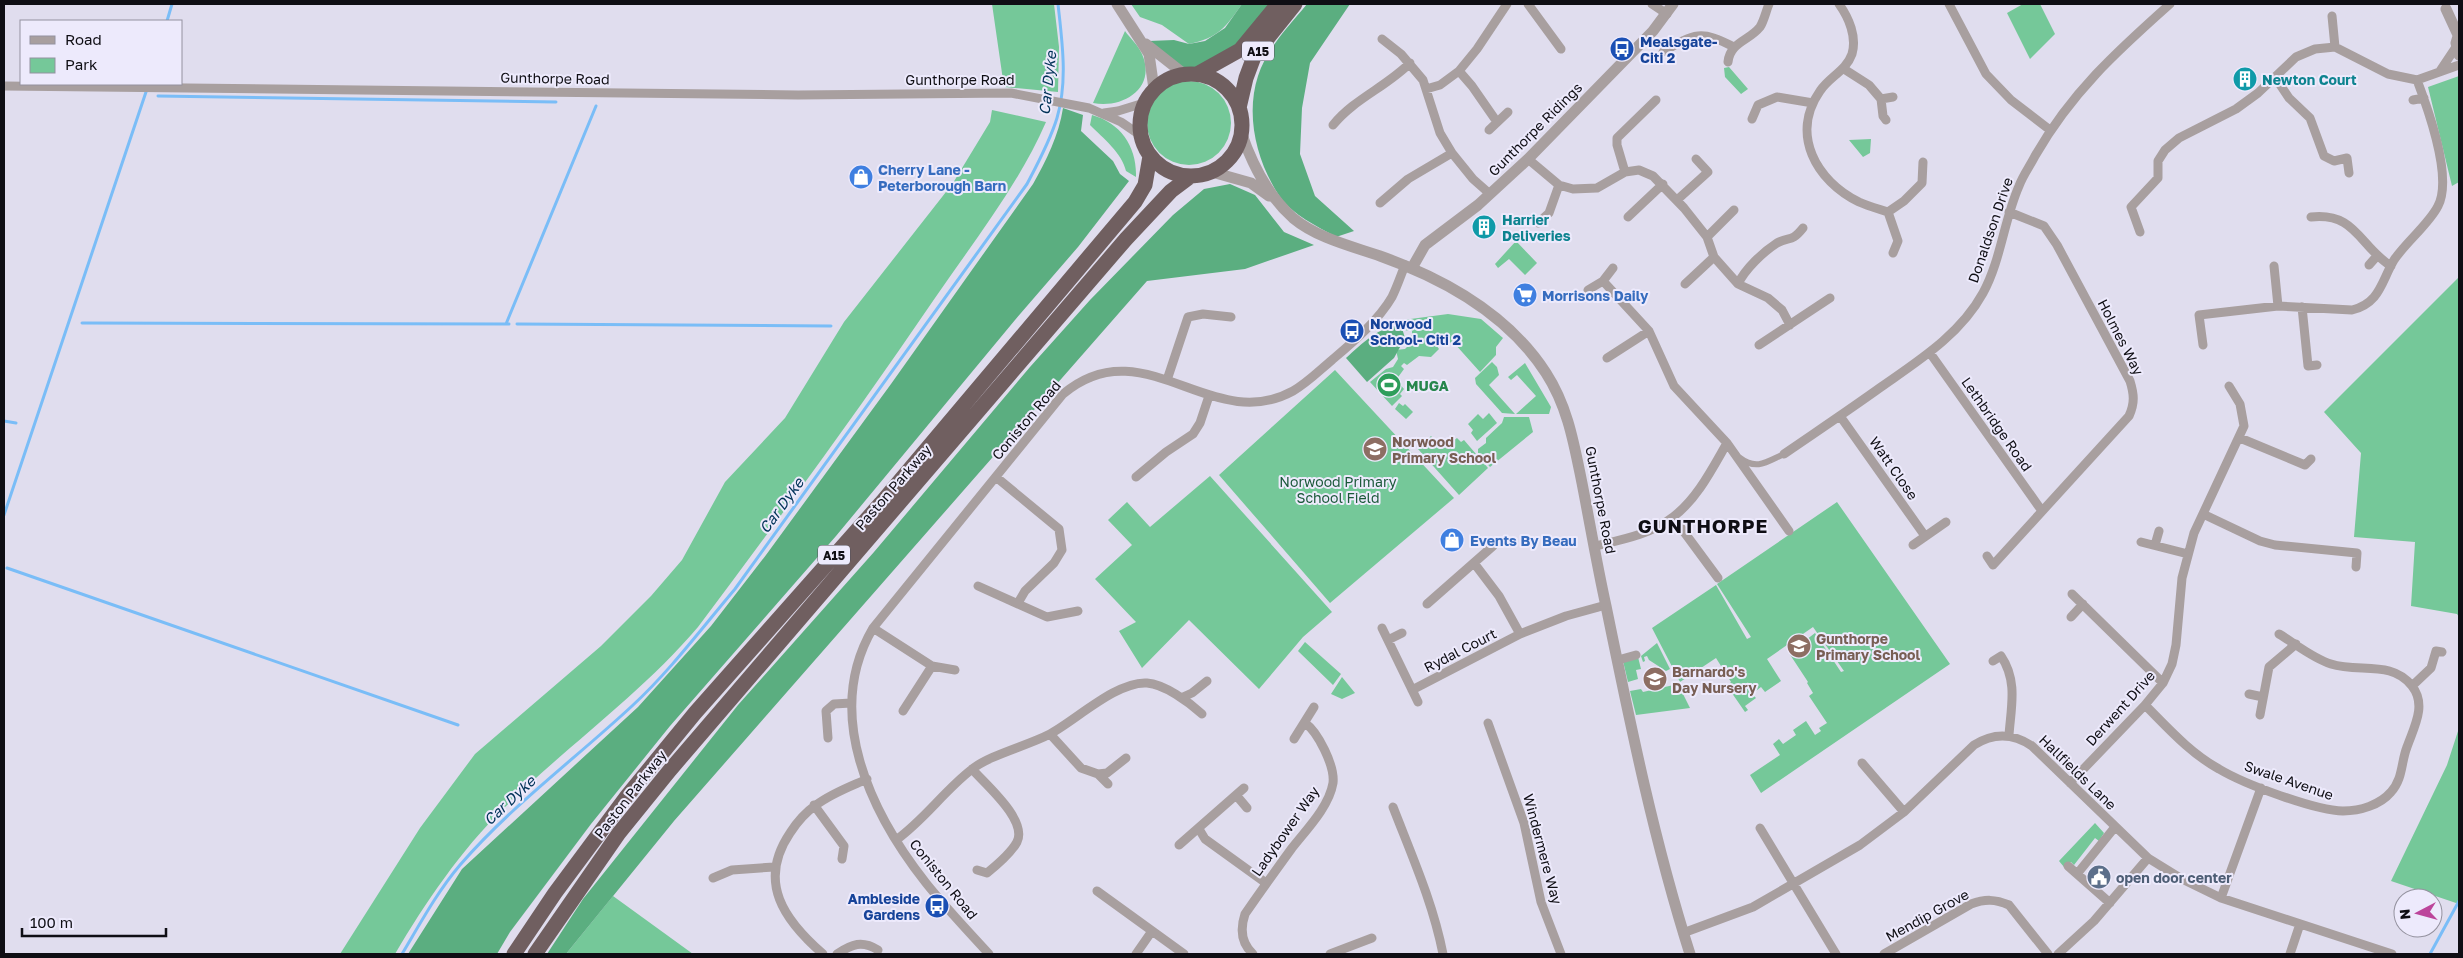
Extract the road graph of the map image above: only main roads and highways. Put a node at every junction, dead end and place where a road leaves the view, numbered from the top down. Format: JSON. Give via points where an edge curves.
{"nodes":[{"id":1,"x":1278,"y":4,"type":"edge"},
{"id":2,"x":1295,"y":4,"type":"edge"},
{"id":3,"x":1190,"y":74,"type":"junction"},
{"id":4,"x":1239,"y":108,"type":"junction"},
{"id":5,"x":1150,"y":156,"type":"junction"},
{"id":6,"x":1191,"y":176,"type":"junction"},
{"id":7,"x":514,"y":954,"type":"edge"},
{"id":8,"x":535,"y":954,"type":"edge"}],
"edges":[{"from":1,"to":3,"type":"highway","number":"A15","via":[[1240,50]]},
{"from":2,"to":4,"type":"highway","number":"A15","via":[[1255,54]]},
{"from":3,"to":4,"type":"highway","via":[[1220,82]]},
{"from":3,"to":5,"type":"highway","via":[[1168,79],[1154,89],[1144,103],[1140,135]]},
{"from":4,"to":6,"type":"highway","via":[[1242,132],[1232,156],[1212,172]]},
{"from":5,"to":6,"type":"highway","via":[[1172,173]]},
{"from":5,"to":7,"type":"highway","name":"Paston Parkway","number":"A15","via":[[1145,185],[1135,202],[880,503],[695,712],[633,788]]},
{"from":6,"to":8,"type":"highway","name":"Paston Parkway","number":"A15","via":[[1171,191],[1126,239],[740,687],[619,833]]}]}
